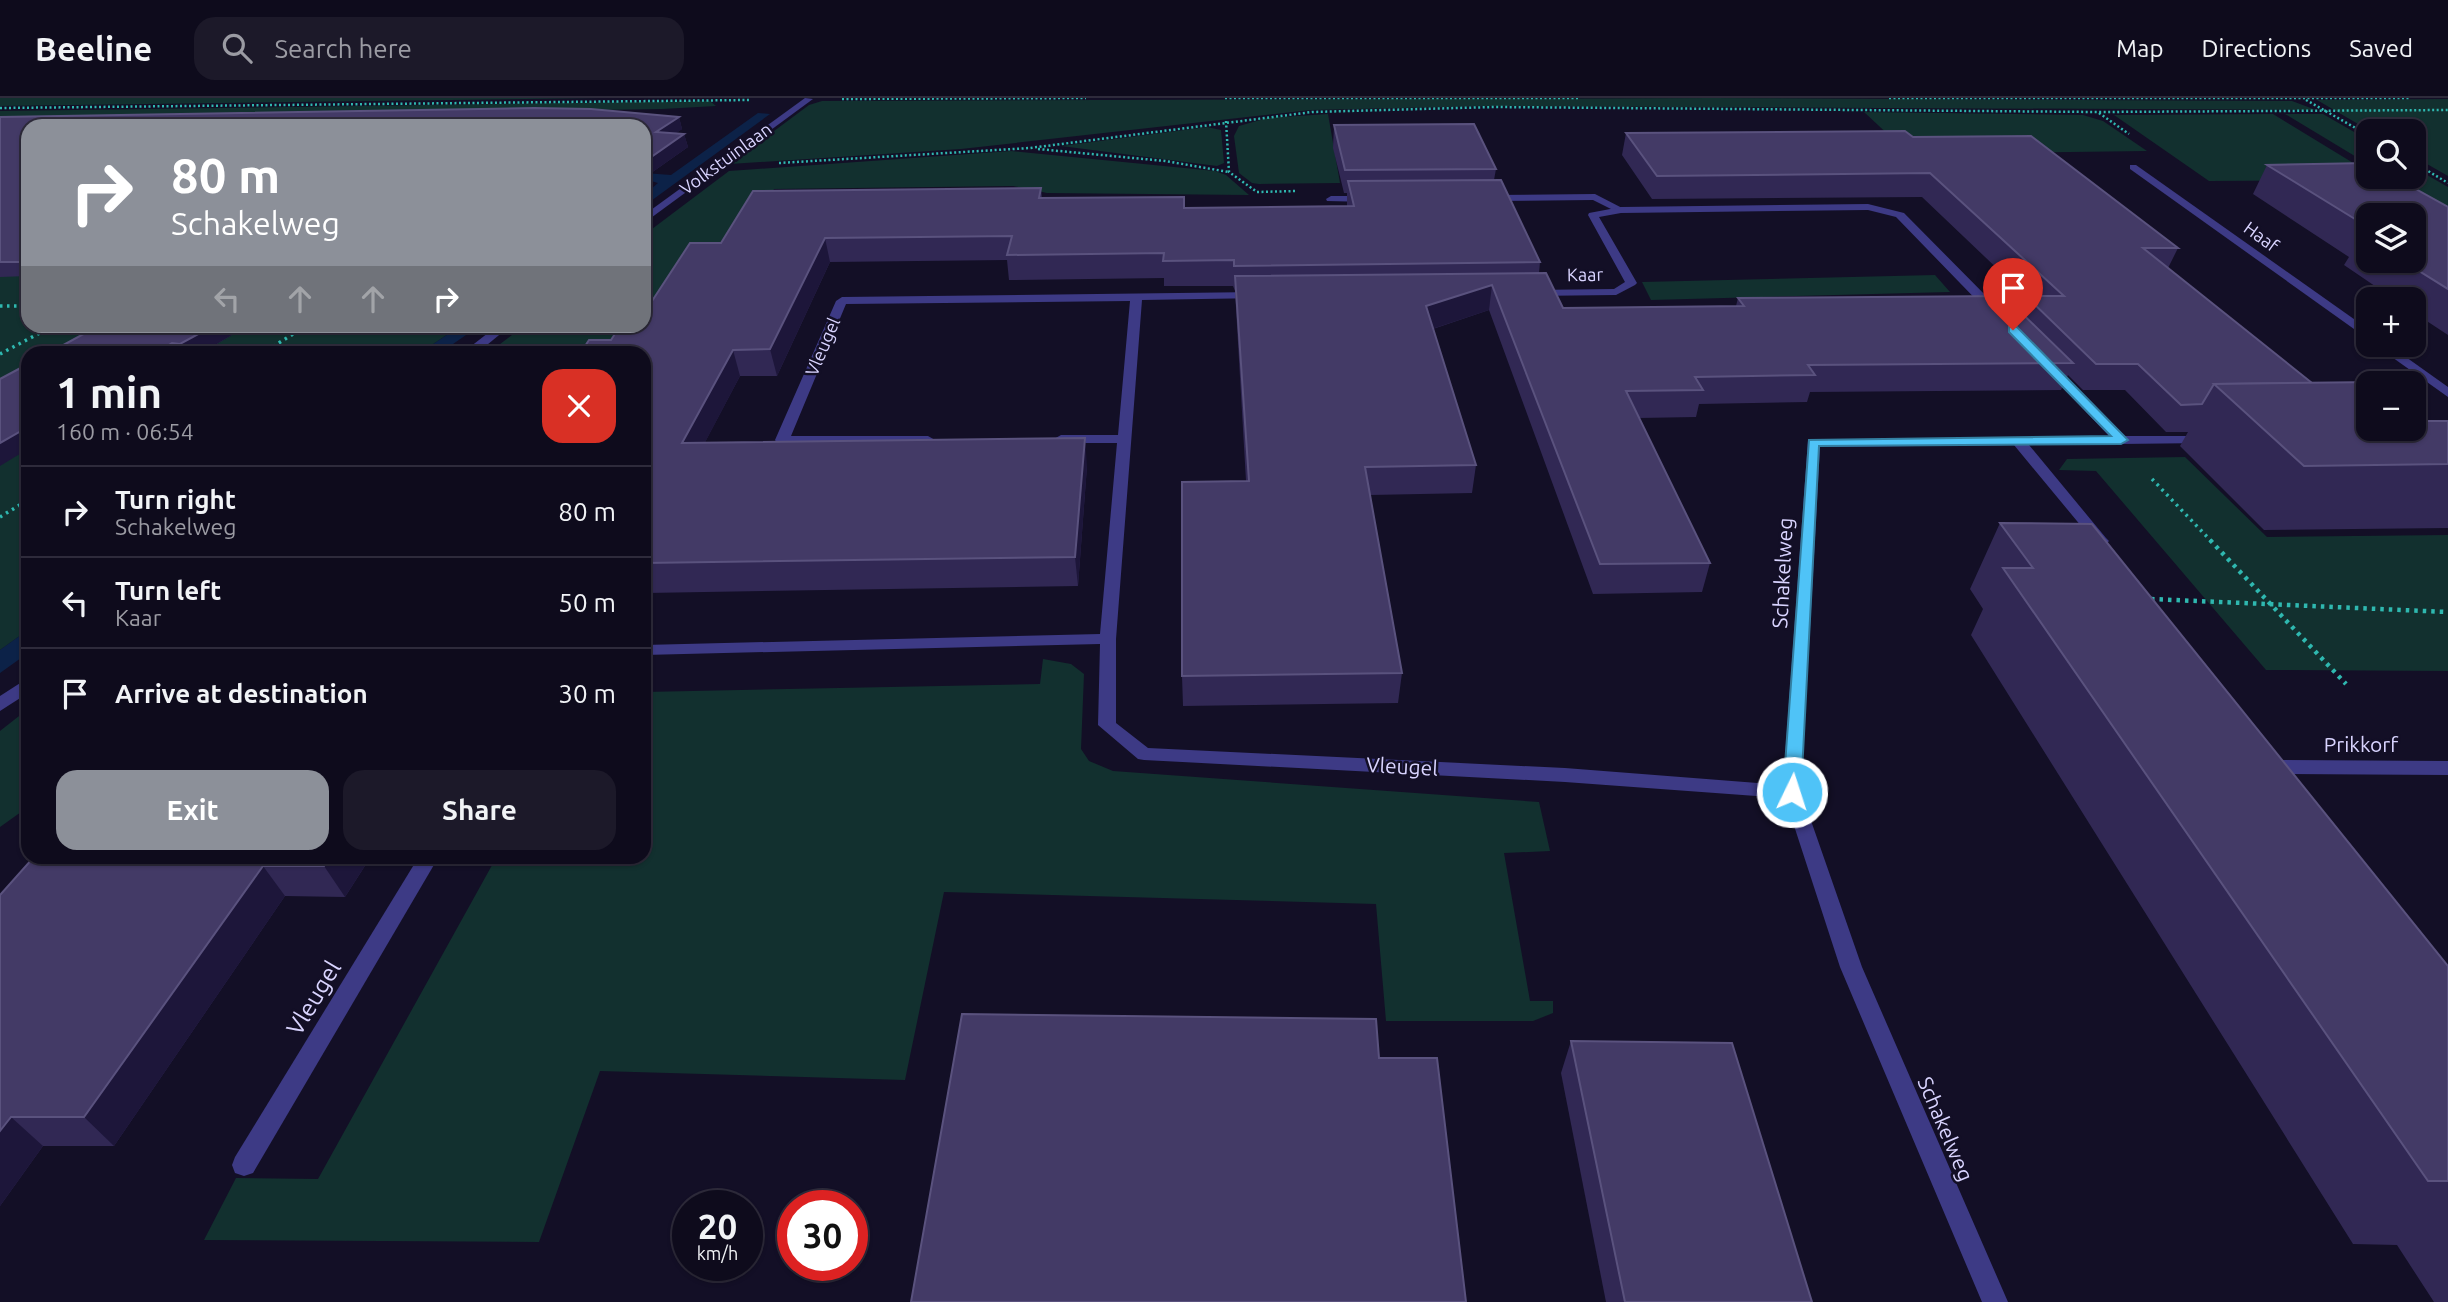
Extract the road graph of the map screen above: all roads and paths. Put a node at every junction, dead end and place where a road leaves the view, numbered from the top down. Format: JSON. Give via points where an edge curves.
{"nodes":[{"id":1,"x":1086,"y":98,"type":"edge"},
{"id":2,"x":1225,"y":98,"type":"edge"},
{"id":3,"x":1579,"y":98,"type":"edge"},
{"id":4,"x":1889,"y":98,"type":"edge"},
{"id":5,"x":2303,"y":98,"type":"edge"},
{"id":6,"x":2410,"y":98,"type":"edge"},
{"id":7,"x":809,"y":99,"type":"edge"},
{"id":8,"x":0,"y":108,"type":"edge"},
{"id":9,"x":2448,"y":110,"type":"edge"},
{"id":10,"x":2328,"y":112,"type":"junction"},
{"id":11,"x":1226,"y":121,"type":"junction"},
{"id":12,"x":2356,"y":128,"type":"edge"},
{"id":13,"x":1030,"y":148,"type":"junction"},
{"id":14,"x":715,"y":167,"type":"junction"},
{"id":15,"x":2133,"y":167,"type":"dead end"},
{"id":16,"x":2426,"y":170,"type":"edge"},
{"id":17,"x":1230,"y":172,"type":"junction"},
{"id":18,"x":2448,"y":183,"type":"edge"},
{"id":19,"x":1386,"y":198,"type":"edge"},
{"id":20,"x":1470,"y":198,"type":"edge"},
{"id":21,"x":1331,"y":199,"type":"joint"},
{"id":22,"x":1621,"y":210,"type":"junction"},
{"id":23,"x":651,"y":215,"type":"edge"},
{"id":24,"x":1511,"y":293,"type":"edge"},
{"id":25,"x":1266,"y":296,"type":"edge"},
{"id":26,"x":1136,"y":297,"type":"junction"},
{"id":27,"x":0,"y":306,"type":"edge"},
{"id":28,"x":21,"y":306,"type":"edge"},
{"id":29,"x":2006,"y":322,"type":"edge"},
{"id":30,"x":2356,"y":326,"type":"edge"},
{"id":31,"x":40,"y":333,"type":"edge"},
{"id":32,"x":295,"y":333,"type":"edge"},
{"id":33,"x":495,"y":333,"type":"edge"},
{"id":34,"x":274,"y":346,"type":"edge"},
{"id":35,"x":478,"y":346,"type":"edge"},
{"id":36,"x":2034,"y":352,"type":"edge"},
{"id":37,"x":0,"y":354,"type":"edge"},
{"id":38,"x":2398,"y":357,"type":"edge"},
{"id":39,"x":2448,"y":393,"type":"edge"},
{"id":40,"x":1041,"y":439,"type":"edge"},
{"id":41,"x":1123,"y":439,"type":"junction"},
{"id":42,"x":2230,"y":439,"type":"edge"},
{"id":43,"x":946,"y":440,"type":"edge"},
{"id":44,"x":2121,"y":440,"type":"junction"},
{"id":45,"x":2018,"y":441,"type":"junction"},
{"id":46,"x":2152,"y":479,"type":"dead end"},
{"id":47,"x":21,"y":504,"type":"edge"},
{"id":48,"x":0,"y":517,"type":"edge"},
{"id":49,"x":2151,"y":599,"type":"joint"},
{"id":50,"x":2271,"y":606,"type":"junction"},
{"id":51,"x":2448,"y":612,"type":"edge"},
{"id":52,"x":1108,"y":639,"type":"junction"},
{"id":53,"x":651,"y":650,"type":"edge"},
{"id":54,"x":2346,"y":684,"type":"dead end"},
{"id":55,"x":21,"y":689,"type":"edge"},
{"id":56,"x":0,"y":705,"type":"edge"},
{"id":57,"x":2448,"y":768,"type":"edge"},
{"id":58,"x":2291,"y":789,"type":"edge"},
{"id":59,"x":1792,"y":792,"type":"junction"},
{"id":60,"x":424,"y":864,"type":"edge"},
{"id":61,"x":244,"y":1165,"type":"dead end"},
{"id":62,"x":1995,"y":1302,"type":"edge"}],
"edges":[{"from":1,"to":7,"type":"path"},
{"from":2,"to":3,"type":"path"},
{"from":4,"to":5,"type":"path"},
{"from":5,"to":6,"type":"path"},
{"from":5,"to":10,"type":"path"},
{"from":7,"to":8,"type":"path"},
{"from":7,"to":14,"type":"street","name":"Volkstuinlaan"},
{"from":9,"to":10,"type":"path"},
{"from":10,"to":11,"type":"path","via":[[1494,107],[1312,112]]},
{"from":10,"to":12,"type":"path"},
{"from":11,"to":13,"type":"path"},
{"from":11,"to":17,"type":"path"},
{"from":13,"to":14,"type":"path"},
{"from":13,"to":17,"type":"path"},
{"from":14,"to":23,"type":"street","name":"Volkstuinlaan"},
{"from":15,"to":30,"type":"street","name":"Haaf"},
{"from":16,"to":18,"type":"path"},
{"from":17,"to":21,"type":"path","via":[[1257,192],[1325,191]]},
{"from":19,"to":21,"type":"street"},
{"from":20,"to":22,"type":"street","name":"Kaar","via":[[1595,197]]},
{"from":22,"to":24,"type":"street","name":"Kaar","via":[[1592,215],[1631,283],[1616,292]]},
{"from":22,"to":29,"type":"street","name":"Kaar","via":[[1868,207],[1900,215]]},
{"from":25,"to":26,"type":"street"},
{"from":26,"to":41,"type":"street","name":"Vleugel"},
{"from":26,"to":43,"type":"street","name":"Vleugel","via":[[842,302],[782,440]]},
{"from":27,"to":28,"type":"path"},
{"from":31,"to":37,"type":"path"},
{"from":32,"to":34,"type":"path"},
{"from":33,"to":35,"type":"street"},
{"from":36,"to":44,"type":"street"},
{"from":38,"to":39,"type":"street"},
{"from":40,"to":41,"type":"street"},
{"from":41,"to":52,"type":"street","name":"Vleugel"},
{"from":42,"to":44,"type":"street","name":"Schakelweg"},
{"from":44,"to":45,"type":"street","name":"Schakelweg"},
{"from":45,"to":49,"type":"street"},
{"from":45,"to":59,"type":"street","name":"Schakelweg","via":[[1813,443]]},
{"from":46,"to":50,"type":"path"},
{"from":47,"to":48,"type":"path"},
{"from":49,"to":50,"type":"path"},
{"from":50,"to":51,"type":"path"},
{"from":50,"to":54,"type":"path"},
{"from":52,"to":53,"type":"street"},
{"from":52,"to":59,"type":"street","name":"Vleugel","via":[[1107,724],[1144,754],[1565,775]]},
{"from":55,"to":56,"type":"street"},
{"from":57,"to":58,"type":"street","name":"Prikkorf","via":[[2270,762]]},
{"from":59,"to":62,"type":"street","name":"Schakelweg","via":[[1851,967]]},
{"from":60,"to":61,"type":"street","name":"Vleugel"}]}
